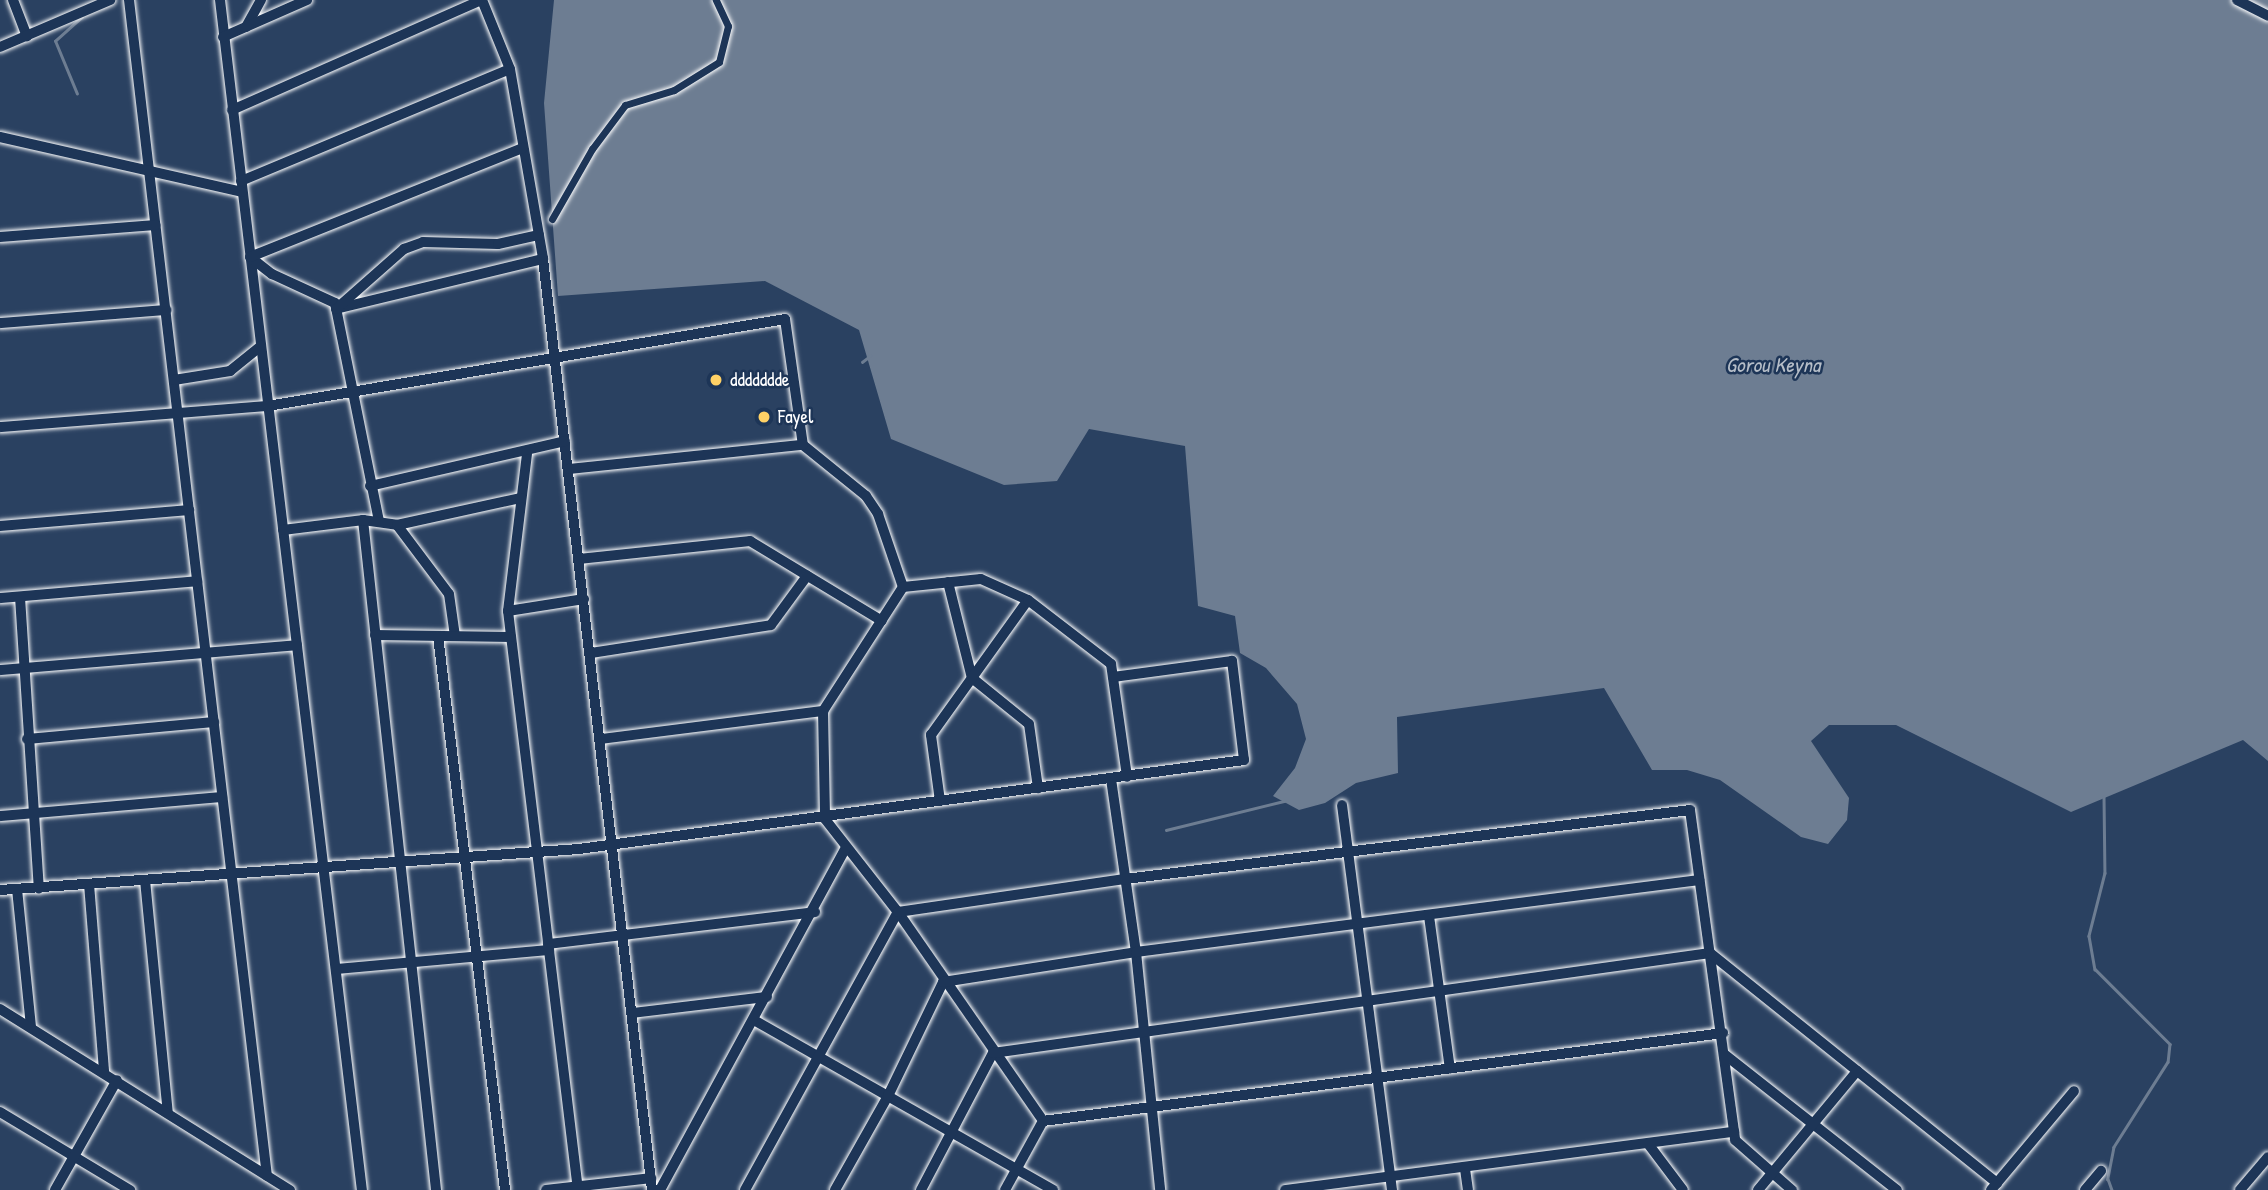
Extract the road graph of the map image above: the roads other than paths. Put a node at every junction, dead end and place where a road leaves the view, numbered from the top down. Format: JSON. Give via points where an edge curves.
{"nodes":[{"id":1,"x":13,"y":0,"type":"edge"},
{"id":2,"x":110,"y":0,"type":"edge"},
{"id":3,"x":129,"y":0,"type":"edge"},
{"id":4,"x":220,"y":0,"type":"edge"},
{"id":5,"x":261,"y":0,"type":"edge"},
{"id":6,"x":307,"y":0,"type":"edge"},
{"id":7,"x":481,"y":0,"type":"edge"},
{"id":8,"x":716,"y":0,"type":"edge"},
{"id":9,"x":2237,"y":0,"type":"edge"},
{"id":10,"x":2268,"y":16,"type":"edge"},
{"id":11,"x":246,"y":27,"type":"junction"},
{"id":12,"x":27,"y":36,"type":"junction"},
{"id":13,"x":223,"y":37,"type":"junction"},
{"id":14,"x":0,"y":47,"type":"edge"},
{"id":15,"x":510,"y":69,"type":"junction"},
{"id":16,"x":232,"y":110,"type":"junction"},
{"id":17,"x":0,"y":137,"type":"edge"},
{"id":18,"x":523,"y":148,"type":"junction"},
{"id":19,"x":149,"y":169,"type":"junction"},
{"id":20,"x":241,"y":181,"type":"junction"},
{"id":21,"x":242,"y":192,"type":"junction"},
{"id":22,"x":552,"y":219,"type":"dead end"},
{"id":23,"x":156,"y":225,"type":"junction"},
{"id":24,"x":539,"y":235,"type":"junction"},
{"id":25,"x":0,"y":237,"type":"edge"},
{"id":26,"x":250,"y":257,"type":"junction"},
{"id":27,"x":543,"y":259,"type":"junction"},
{"id":28,"x":336,"y":309,"type":"junction"},
{"id":29,"x":166,"y":310,"type":"junction"},
{"id":30,"x":0,"y":323,"type":"edge"},
{"id":31,"x":261,"y":346,"type":"junction"},
{"id":32,"x":557,"y":359,"type":"junction"},
{"id":33,"x":174,"y":380,"type":"junction"},
{"id":34,"x":352,"y":392,"type":"junction"},
{"id":35,"x":268,"y":406,"type":"junction"},
{"id":36,"x":178,"y":413,"type":"junction"},
{"id":37,"x":0,"y":427,"type":"edge"},
{"id":38,"x":565,"y":442,"type":"junction"},
{"id":39,"x":803,"y":445,"type":"junction"},
{"id":40,"x":527,"y":454,"type":"junction"},
{"id":41,"x":569,"y":469,"type":"junction"},
{"id":42,"x":370,"y":486,"type":"junction"},
{"id":43,"x":521,"y":498,"type":"junction"},
{"id":44,"x":189,"y":510,"type":"junction"},
{"id":45,"x":363,"y":520,"type":"junction"},
{"id":46,"x":379,"y":521,"type":"junction"},
{"id":47,"x":397,"y":525,"type":"junction"},
{"id":48,"x":0,"y":526,"type":"edge"},
{"id":49,"x":283,"y":530,"type":"junction"},
{"id":50,"x":579,"y":558,"type":"junction"},
{"id":51,"x":807,"y":576,"type":"junction"},
{"id":52,"x":197,"y":581,"type":"junction"},
{"id":53,"x":948,"y":582,"type":"junction"},
{"id":54,"x":903,"y":587,"type":"junction"},
{"id":55,"x":20,"y":597,"type":"junction"},
{"id":56,"x":0,"y":598,"type":"edge"},
{"id":57,"x":584,"y":599,"type":"junction"},
{"id":58,"x":1028,"y":600,"type":"junction"},
{"id":59,"x":508,"y":611,"type":"junction"},
{"id":60,"x":882,"y":621,"type":"junction"},
{"id":61,"x":375,"y":635,"type":"junction"},
{"id":62,"x":438,"y":636,"type":"junction"},
{"id":63,"x":455,"y":636,"type":"junction"},
{"id":64,"x":511,"y":637,"type":"junction"},
{"id":65,"x":297,"y":645,"type":"junction"},
{"id":66,"x":591,"y":653,"type":"junction"},
{"id":67,"x":206,"y":654,"type":"junction"},
{"id":68,"x":24,"y":668,"type":"junction"},
{"id":69,"x":0,"y":670,"type":"edge"},
{"id":70,"x":1113,"y":677,"type":"junction"},
{"id":71,"x":972,"y":678,"type":"junction"},
{"id":72,"x":823,"y":711,"type":"junction"},
{"id":73,"x":214,"y":722,"type":"junction"},
{"id":74,"x":27,"y":739,"type":"junction"},
{"id":75,"x":601,"y":739,"type":"junction"},
{"id":76,"x":1127,"y":777,"type":"junction"},
{"id":77,"x":1111,"y":779,"type":"junction"},
{"id":78,"x":1038,"y":788,"type":"junction"},
{"id":79,"x":222,"y":797,"type":"junction"},
{"id":80,"x":940,"y":801,"type":"junction"},
{"id":81,"x":1342,"y":805,"type":"dead end"},
{"id":82,"x":33,"y":813,"type":"junction"},
{"id":83,"x":0,"y":816,"type":"edge"},
{"id":84,"x":825,"y":819,"type":"junction"},
{"id":85,"x":613,"y":844,"type":"junction"},
{"id":86,"x":846,"y":848,"type":"junction"},
{"id":87,"x":537,"y":852,"type":"junction"},
{"id":88,"x":1349,"y":852,"type":"junction"},
{"id":89,"x":465,"y":857,"type":"junction"},
{"id":90,"x":400,"y":862,"type":"junction"},
{"id":91,"x":323,"y":867,"type":"junction"},
{"id":92,"x":232,"y":874,"type":"junction"},
{"id":93,"x":1125,"y":879,"type":"junction"},
{"id":94,"x":145,"y":880,"type":"junction"},
{"id":95,"x":1699,"y":880,"type":"junction"},
{"id":96,"x":89,"y":884,"type":"junction"},
{"id":97,"x":39,"y":888,"type":"junction"},
{"id":98,"x":17,"y":889,"type":"junction"},
{"id":99,"x":0,"y":890,"type":"edge"},
{"id":100,"x":815,"y":912,"type":"junction"},
{"id":101,"x":898,"y":912,"type":"junction"},
{"id":102,"x":1429,"y":916,"type":"junction"},
{"id":103,"x":1359,"y":925,"type":"junction"},
{"id":104,"x":623,"y":935,"type":"junction"},
{"id":105,"x":548,"y":947,"type":"junction"},
{"id":106,"x":1136,"y":952,"type":"junction"},
{"id":107,"x":1710,"y":954,"type":"junction"},
{"id":108,"x":477,"y":957,"type":"junction"},
{"id":109,"x":411,"y":962,"type":"junction"},
{"id":110,"x":336,"y":969,"type":"junction"},
{"id":111,"x":943,"y":982,"type":"junction"},
{"id":112,"x":1439,"y":990,"type":"junction"},
{"id":113,"x":767,"y":997,"type":"junction"},
{"id":114,"x":1369,"y":999,"type":"junction"},
{"id":115,"x":0,"y":1009,"type":"edge"},
{"id":116,"x":632,"y":1013,"type":"junction"},
{"id":117,"x":754,"y":1020,"type":"junction"},
{"id":118,"x":31,"y":1027,"type":"junction"},
{"id":119,"x":1144,"y":1029,"type":"junction"},
{"id":120,"x":1723,"y":1033,"type":"junction"},
{"id":121,"x":993,"y":1053,"type":"junction"},
{"id":122,"x":1724,"y":1054,"type":"junction"},
{"id":123,"x":817,"y":1057,"type":"junction"},
{"id":124,"x":1450,"y":1069,"type":"junction"},
{"id":125,"x":104,"y":1071,"type":"junction"},
{"id":126,"x":1857,"y":1072,"type":"junction"},
{"id":127,"x":1379,"y":1078,"type":"junction"},
{"id":128,"x":117,"y":1080,"type":"junction"},
{"id":129,"x":2074,"y":1091,"type":"dead end"},
{"id":130,"x":888,"y":1096,"type":"junction"},
{"id":131,"x":1153,"y":1107,"type":"junction"},
{"id":132,"x":0,"y":1112,"type":"edge"},
{"id":133,"x":168,"y":1113,"type":"junction"},
{"id":134,"x":1043,"y":1121,"type":"junction"},
{"id":135,"x":1815,"y":1123,"type":"junction"},
{"id":136,"x":1734,"y":1132,"type":"junction"},
{"id":137,"x":953,"y":1133,"type":"junction"},
{"id":138,"x":1649,"y":1145,"type":"junction"},
{"id":139,"x":77,"y":1157,"type":"junction"},
{"id":140,"x":2268,"y":1157,"type":"edge"},
{"id":141,"x":1465,"y":1169,"type":"junction"},
{"id":142,"x":1017,"y":1170,"type":"junction"},
{"id":143,"x":2101,"y":1171,"type":"dead end"},
{"id":144,"x":1772,"y":1173,"type":"junction"},
{"id":145,"x":267,"y":1176,"type":"junction"},
{"id":146,"x":651,"y":1178,"type":"junction"},
{"id":147,"x":1390,"y":1178,"type":"junction"},
{"id":148,"x":1994,"y":1187,"type":"edge"},
{"id":149,"x":577,"y":1188,"type":"edge"},
{"id":150,"x":55,"y":1190,"type":"edge"},
{"id":151,"x":130,"y":1190,"type":"edge"},
{"id":152,"x":290,"y":1190,"type":"edge"},
{"id":153,"x":362,"y":1190,"type":"edge"},
{"id":154,"x":436,"y":1190,"type":"edge"},
{"id":155,"x":505,"y":1190,"type":"edge"},
{"id":156,"x":546,"y":1190,"type":"edge"},
{"id":157,"x":652,"y":1190,"type":"edge"},
{"id":158,"x":660,"y":1190,"type":"edge"},
{"id":159,"x":745,"y":1190,"type":"edge"},
{"id":160,"x":835,"y":1190,"type":"edge"},
{"id":161,"x":921,"y":1190,"type":"edge"},
{"id":162,"x":1005,"y":1190,"type":"edge"},
{"id":163,"x":1053,"y":1190,"type":"edge"},
{"id":164,"x":1160,"y":1190,"type":"edge"},
{"id":165,"x":1285,"y":1190,"type":"edge"},
{"id":166,"x":1392,"y":1190,"type":"edge"},
{"id":167,"x":1468,"y":1190,"type":"edge"},
{"id":168,"x":1683,"y":1190,"type":"edge"},
{"id":169,"x":1758,"y":1190,"type":"edge"},
{"id":170,"x":1792,"y":1190,"type":"edge"},
{"id":171,"x":1897,"y":1190,"type":"edge"},
{"id":172,"x":2085,"y":1190,"type":"edge"},
{"id":173,"x":2240,"y":1190,"type":"edge"}],
"edges":[{"from":1,"to":12,"type":"street"},
{"from":2,"to":12,"type":"street"},
{"from":3,"to":19,"type":"street"},
{"from":4,"to":13,"type":"street"},
{"from":5,"to":11,"type":"street"},
{"from":6,"to":11,"type":"street"},
{"from":7,"to":15,"type":"street"},
{"from":7,"to":16,"type":"street"},
{"from":8,"to":22,"type":"street","via":[[728,26],[719,62],[674,90],[625,105],[592,149]]},
{"from":9,"to":10,"type":"street"},
{"from":11,"to":13,"type":"street"},
{"from":12,"to":14,"type":"street"},
{"from":13,"to":16,"type":"street"},
{"from":15,"to":18,"type":"street"},
{"from":15,"to":20,"type":"street"},
{"from":16,"to":20,"type":"street"},
{"from":17,"to":19,"type":"street"},
{"from":18,"to":24,"type":"street"},
{"from":18,"to":26,"type":"street"},
{"from":19,"to":21,"type":"street"},
{"from":19,"to":23,"type":"street"},
{"from":20,"to":21,"type":"street"},
{"from":21,"to":26,"type":"street"},
{"from":23,"to":25,"type":"street"},
{"from":23,"to":29,"type":"street"},
{"from":24,"to":27,"type":"street"},
{"from":24,"to":28,"type":"street","via":[[498,244],[423,242],[404,249]]},
{"from":26,"to":28,"type":"street","via":[[272,274],[335,303]]},
{"from":26,"to":31,"type":"street"},
{"from":27,"to":28,"type":"street"},
{"from":27,"to":32,"type":"street"},
{"from":28,"to":34,"type":"street"},
{"from":29,"to":30,"type":"street"},
{"from":29,"to":33,"type":"street"},
{"from":31,"to":33,"type":"street","via":[[230,371]]},
{"from":31,"to":35,"type":"street"},
{"from":32,"to":34,"type":"street"},
{"from":32,"to":38,"type":"street"},
{"from":32,"to":39,"type":"street","via":[[785,319]]},
{"from":33,"to":36,"type":"street"},
{"from":34,"to":35,"type":"street"},
{"from":34,"to":42,"type":"street"},
{"from":35,"to":36,"type":"street"},
{"from":35,"to":49,"type":"street"},
{"from":36,"to":37,"type":"street"},
{"from":36,"to":44,"type":"street"},
{"from":38,"to":40,"type":"street"},
{"from":38,"to":41,"type":"street"},
{"from":39,"to":41,"type":"street"},
{"from":39,"to":54,"type":"street","via":[[866,496],[878,514]]},
{"from":40,"to":42,"type":"street"},
{"from":40,"to":43,"type":"street"},
{"from":41,"to":50,"type":"street"},
{"from":42,"to":46,"type":"street"},
{"from":43,"to":47,"type":"street"},
{"from":43,"to":59,"type":"street"},
{"from":44,"to":48,"type":"street"},
{"from":44,"to":52,"type":"street"},
{"from":45,"to":46,"type":"street"},
{"from":45,"to":49,"type":"street"},
{"from":45,"to":61,"type":"street"},
{"from":46,"to":47,"type":"street"},
{"from":47,"to":63,"type":"street","via":[[449,594]]},
{"from":49,"to":65,"type":"street"},
{"from":50,"to":51,"type":"street","via":[[750,541]]},
{"from":50,"to":57,"type":"street"},
{"from":51,"to":60,"type":"street"},
{"from":51,"to":66,"type":"street","via":[[771,625]]},
{"from":52,"to":55,"type":"street"},
{"from":52,"to":67,"type":"street"},
{"from":53,"to":54,"type":"street"},
{"from":53,"to":58,"type":"street","via":[[981,579]]},
{"from":53,"to":71,"type":"street"},
{"from":54,"to":60,"type":"street"},
{"from":55,"to":56,"type":"street"},
{"from":55,"to":68,"type":"street"},
{"from":57,"to":59,"type":"street"},
{"from":57,"to":66,"type":"street"},
{"from":58,"to":70,"type":"street","via":[[1111,664]]},
{"from":58,"to":71,"type":"street"},
{"from":59,"to":64,"type":"street"},
{"from":60,"to":72,"type":"street"},
{"from":61,"to":62,"type":"street"},
{"from":61,"to":90,"type":"street"},
{"from":62,"to":63,"type":"street"},
{"from":62,"to":89,"type":"street"},
{"from":63,"to":64,"type":"street"},
{"from":64,"to":87,"type":"street"},
{"from":65,"to":67,"type":"street"},
{"from":65,"to":91,"type":"street"},
{"from":66,"to":75,"type":"street"},
{"from":67,"to":68,"type":"street"},
{"from":67,"to":73,"type":"street"},
{"from":68,"to":69,"type":"street"},
{"from":68,"to":74,"type":"street"},
{"from":70,"to":76,"type":"street"},
{"from":70,"to":76,"type":"street","via":[[1232,661],[1244,760]]},
{"from":71,"to":78,"type":"street","via":[[1029,724]]},
{"from":71,"to":80,"type":"street","via":[[930,735]]},
{"from":72,"to":75,"type":"street"},
{"from":72,"to":84,"type":"street"},
{"from":73,"to":74,"type":"street"},
{"from":73,"to":79,"type":"street"},
{"from":74,"to":82,"type":"street"},
{"from":75,"to":85,"type":"street"},
{"from":76,"to":77,"type":"street"},
{"from":77,"to":78,"type":"street"},
{"from":77,"to":93,"type":"street"},
{"from":78,"to":80,"type":"street"},
{"from":79,"to":82,"type":"street"},
{"from":79,"to":92,"type":"street"},
{"from":80,"to":84,"type":"street"},
{"from":81,"to":88,"type":"street"},
{"from":82,"to":83,"type":"street"},
{"from":82,"to":97,"type":"street"},
{"from":84,"to":85,"type":"street"},
{"from":84,"to":86,"type":"street"},
{"from":85,"to":87,"type":"street"},
{"from":85,"to":104,"type":"street"},
{"from":86,"to":100,"type":"street"},
{"from":86,"to":101,"type":"street"},
{"from":87,"to":89,"type":"street"},
{"from":87,"to":105,"type":"street"},
{"from":88,"to":93,"type":"street"},
{"from":88,"to":95,"type":"street","via":[[1690,810]]},
{"from":88,"to":103,"type":"street"},
{"from":89,"to":90,"type":"street"},
{"from":89,"to":108,"type":"street"},
{"from":90,"to":91,"type":"street"},
{"from":90,"to":109,"type":"street"},
{"from":91,"to":92,"type":"street"},
{"from":91,"to":110,"type":"street"},
{"from":92,"to":94,"type":"street"},
{"from":92,"to":145,"type":"street"},
{"from":93,"to":101,"type":"street"},
{"from":93,"to":106,"type":"street"},
{"from":94,"to":96,"type":"street"},
{"from":94,"to":133,"type":"street"},
{"from":95,"to":102,"type":"street"},
{"from":95,"to":107,"type":"street"},
{"from":96,"to":97,"type":"street"},
{"from":96,"to":125,"type":"street"},
{"from":97,"to":98,"type":"street"},
{"from":98,"to":99,"type":"street"},
{"from":98,"to":118,"type":"street"},
{"from":100,"to":104,"type":"street"},
{"from":100,"to":113,"type":"street"},
{"from":101,"to":111,"type":"street"},
{"from":101,"to":123,"type":"street"},
{"from":102,"to":103,"type":"street"},
{"from":102,"to":112,"type":"street"},
{"from":103,"to":106,"type":"street"},
{"from":103,"to":114,"type":"street"},
{"from":104,"to":105,"type":"street"},
{"from":104,"to":116,"type":"street"},
{"from":105,"to":108,"type":"street"},
{"from":105,"to":149,"type":"street"},
{"from":106,"to":111,"type":"street"},
{"from":106,"to":119,"type":"street"},
{"from":107,"to":112,"type":"street"},
{"from":107,"to":120,"type":"street"},
{"from":107,"to":126,"type":"street"},
{"from":108,"to":109,"type":"street"},
{"from":108,"to":155,"type":"street"},
{"from":109,"to":110,"type":"street"},
{"from":109,"to":154,"type":"street"},
{"from":110,"to":153,"type":"street"},
{"from":111,"to":121,"type":"street"},
{"from":111,"to":130,"type":"street"},
{"from":112,"to":114,"type":"street"},
{"from":112,"to":124,"type":"street"},
{"from":113,"to":116,"type":"street"},
{"from":113,"to":117,"type":"street"},
{"from":114,"to":119,"type":"street"},
{"from":114,"to":127,"type":"street"},
{"from":115,"to":118,"type":"street"},
{"from":116,"to":146,"type":"street"},
{"from":117,"to":123,"type":"street"},
{"from":117,"to":158,"type":"street"},
{"from":118,"to":125,"type":"street"},
{"from":119,"to":121,"type":"street"},
{"from":119,"to":131,"type":"street"},
{"from":120,"to":122,"type":"street"},
{"from":120,"to":124,"type":"street"},
{"from":121,"to":134,"type":"street"},
{"from":121,"to":137,"type":"street"},
{"from":122,"to":135,"type":"street"},
{"from":122,"to":136,"type":"street"},
{"from":123,"to":130,"type":"street"},
{"from":123,"to":159,"type":"street"},
{"from":124,"to":127,"type":"street"},
{"from":125,"to":128,"type":"street"},
{"from":126,"to":135,"type":"street"},
{"from":126,"to":148,"type":"street"},
{"from":127,"to":131,"type":"street"},
{"from":127,"to":147,"type":"street"},
{"from":128,"to":133,"type":"street"},
{"from":128,"to":139,"type":"street"},
{"from":129,"to":148,"type":"street"},
{"from":130,"to":137,"type":"street"},
{"from":130,"to":160,"type":"street"},
{"from":131,"to":134,"type":"street"},
{"from":131,"to":164,"type":"street"},
{"from":132,"to":139,"type":"street"},
{"from":133,"to":145,"type":"street"},
{"from":134,"to":142,"type":"street"},
{"from":135,"to":144,"type":"street"},
{"from":135,"to":171,"type":"street"},
{"from":136,"to":138,"type":"street"},
{"from":136,"to":144,"type":"street","via":[[1735,1140]]},
{"from":137,"to":142,"type":"street"},
{"from":137,"to":161,"type":"street"},
{"from":138,"to":141,"type":"street"},
{"from":138,"to":168,"type":"street"},
{"from":139,"to":150,"type":"street"},
{"from":139,"to":151,"type":"street"},
{"from":140,"to":173,"type":"street"},
{"from":141,"to":147,"type":"street"},
{"from":141,"to":167,"type":"street"},
{"from":142,"to":162,"type":"street"},
{"from":142,"to":163,"type":"street"},
{"from":143,"to":172,"type":"street"},
{"from":144,"to":169,"type":"street"},
{"from":144,"to":170,"type":"street"},
{"from":145,"to":152,"type":"street"},
{"from":146,"to":149,"type":"street"},
{"from":146,"to":157,"type":"street"},
{"from":147,"to":165,"type":"street"},
{"from":147,"to":166,"type":"street"},
{"from":149,"to":156,"type":"street"}]}
